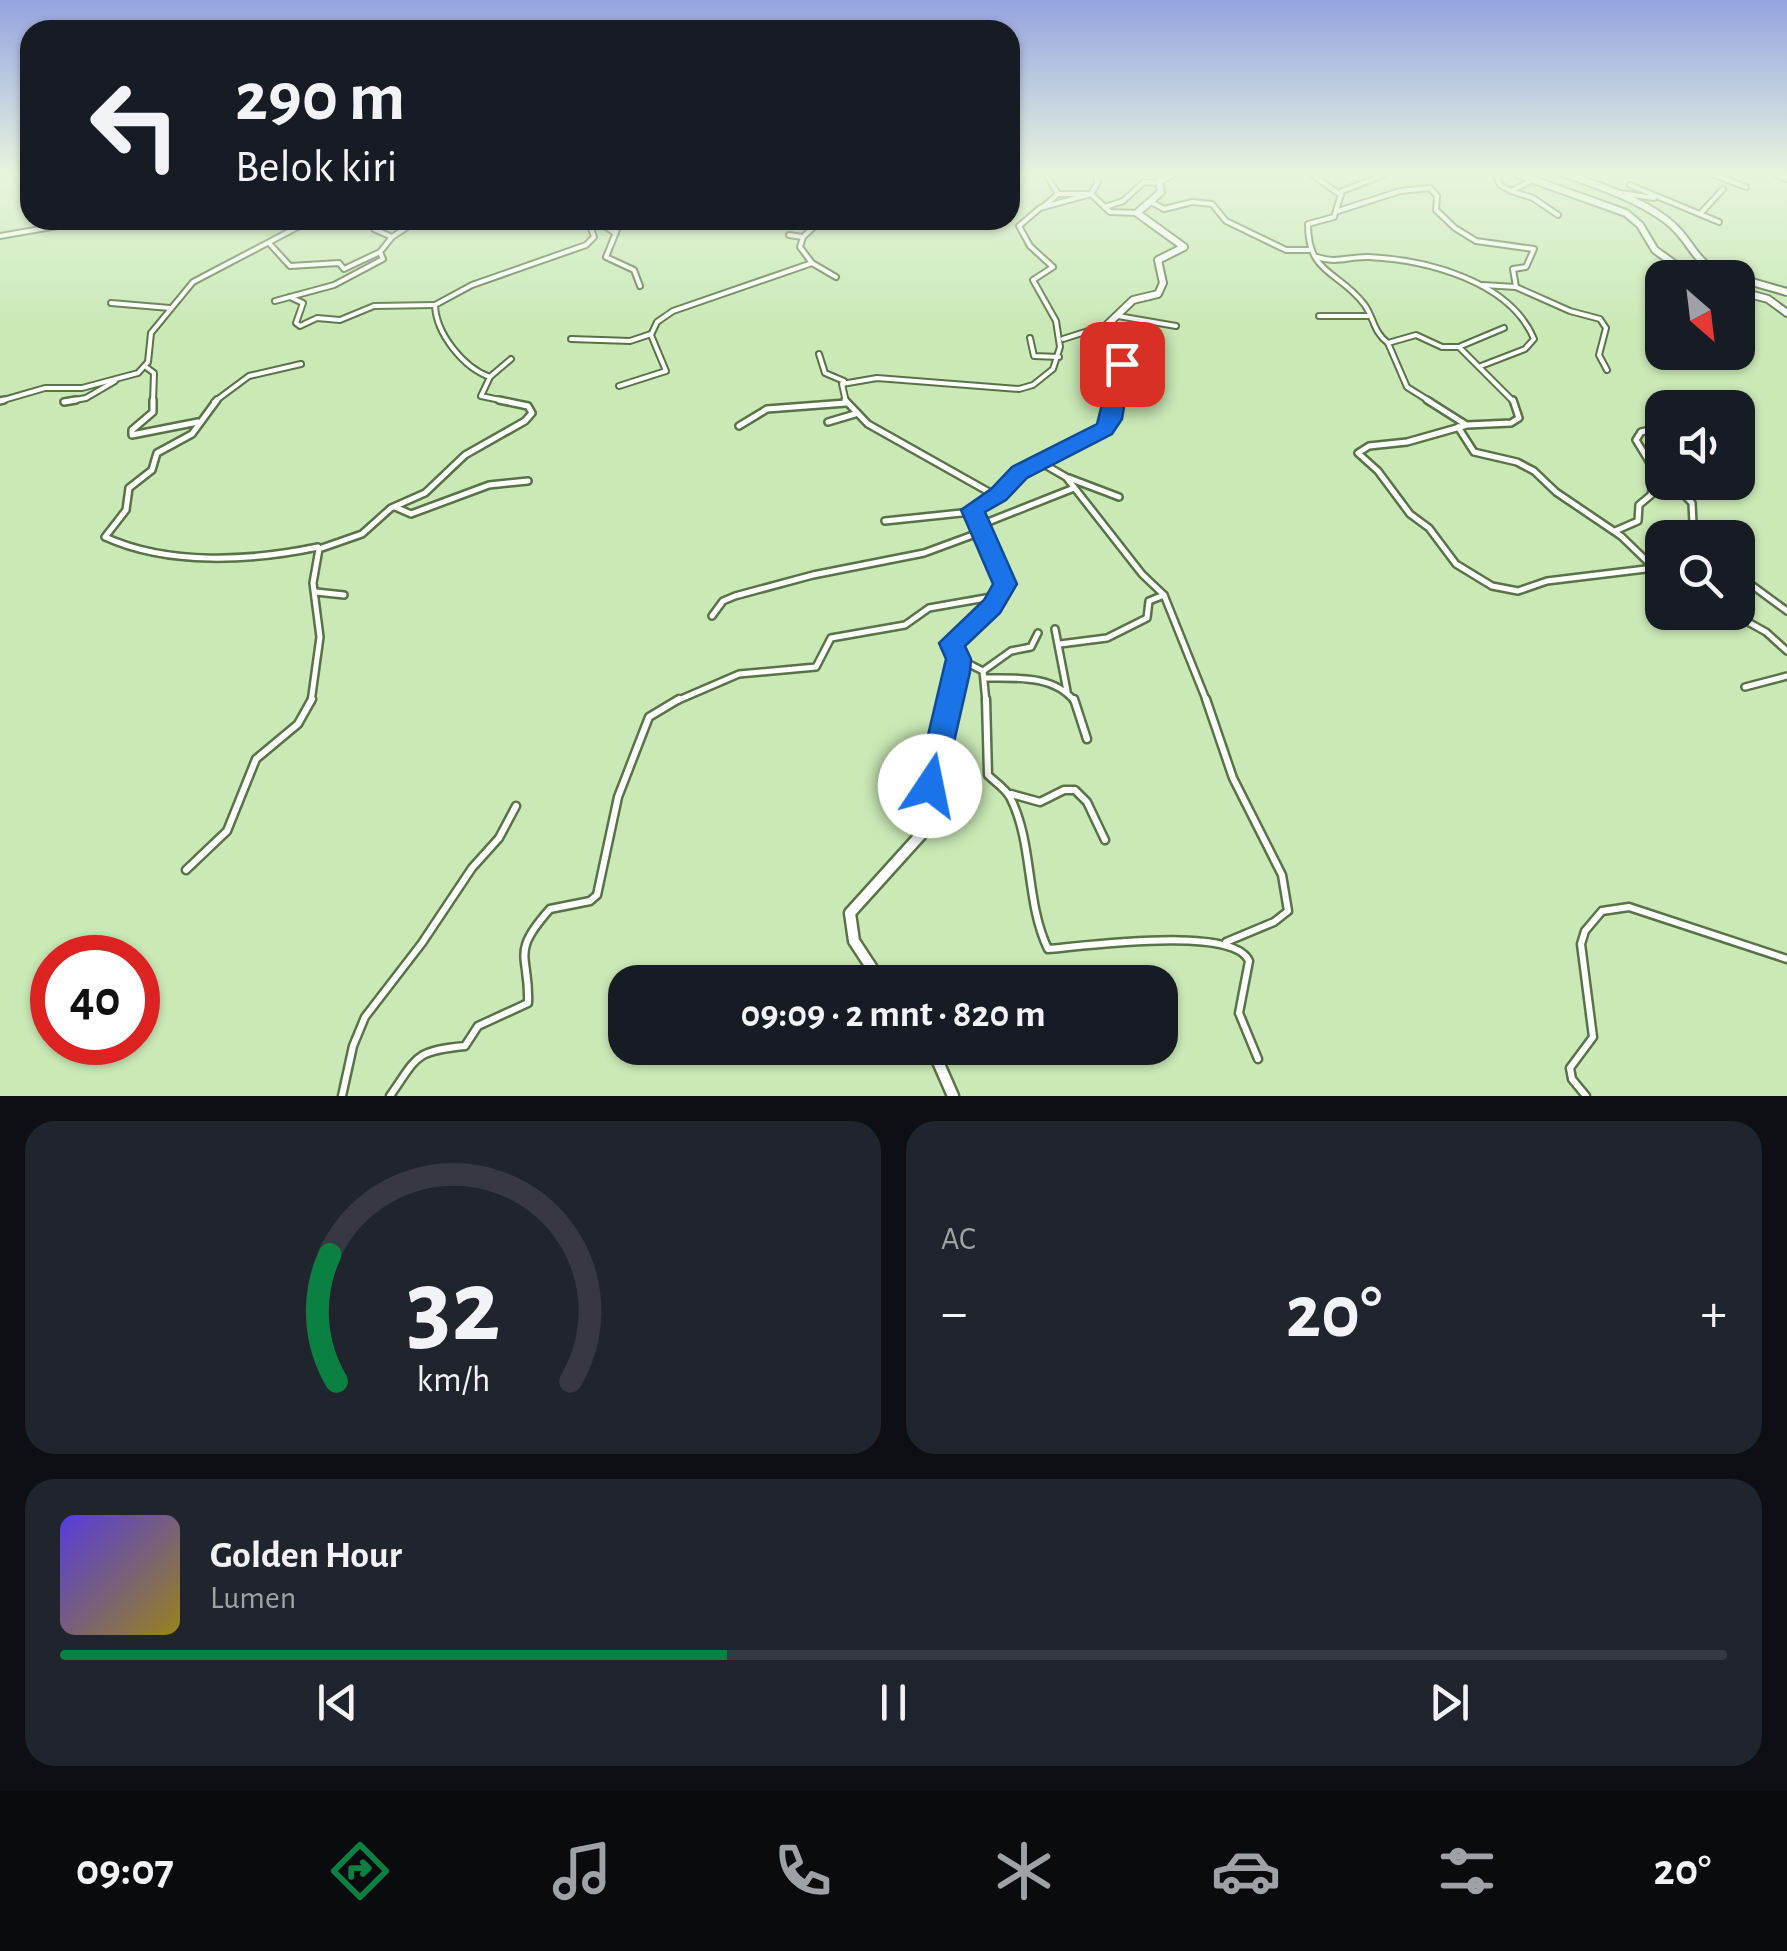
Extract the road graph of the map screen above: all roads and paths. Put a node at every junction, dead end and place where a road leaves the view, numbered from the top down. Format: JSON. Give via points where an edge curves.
{"nodes":[{"id":1,"x":1154,"y":225,"type":"edge"},
{"id":2,"x":1233,"y":225,"type":"edge"},
{"id":3,"x":1308,"y":225,"type":"edge"},
{"id":4,"x":1454,"y":225,"type":"edge"},
{"id":5,"x":1639,"y":225,"type":"edge"},
{"id":6,"x":1673,"y":225,"type":"edge"},
{"id":7,"x":34,"y":230,"type":"edge"},
{"id":8,"x":293,"y":230,"type":"edge"},
{"id":9,"x":378,"y":230,"type":"edge"},
{"id":10,"x":403,"y":230,"type":"edge"},
{"id":11,"x":591,"y":230,"type":"edge"},
{"id":12,"x":611,"y":230,"type":"edge"},
{"id":13,"x":616,"y":230,"type":"edge"},
{"id":14,"x":810,"y":230,"type":"edge"},
{"id":15,"x":1018,"y":230,"type":"edge"},
{"id":16,"x":615,"y":233,"type":"junction"},
{"id":17,"x":789,"y":235,"type":"dead end"},
{"id":18,"x":0,"y":236,"type":"edge"},
{"id":19,"x":392,"y":237,"type":"junction"},
{"id":20,"x":803,"y":237,"type":"junction"},
{"id":21,"x":269,"y":243,"type":"junction"},
{"id":22,"x":380,"y":252,"type":"junction"},
{"id":23,"x":1312,"y":253,"type":"junction"},
{"id":24,"x":1669,"y":260,"type":"edge"},
{"id":25,"x":1699,"y":260,"type":"edge"},
{"id":26,"x":812,"y":263,"type":"junction"},
{"id":27,"x":836,"y":277,"type":"dead end"},
{"id":28,"x":1755,"y":283,"type":"edge"},
{"id":29,"x":1480,"y":285,"type":"junction"},
{"id":30,"x":640,"y":286,"type":"dead end"},
{"id":31,"x":1516,"y":287,"type":"junction"},
{"id":32,"x":1787,"y":292,"type":"edge"},
{"id":33,"x":1755,"y":296,"type":"edge"},
{"id":34,"x":290,"y":297,"type":"junction"},
{"id":35,"x":275,"y":301,"type":"dead end"},
{"id":36,"x":111,"y":302,"type":"dead end"},
{"id":37,"x":435,"y":305,"type":"junction"},
{"id":38,"x":170,"y":308,"type":"junction"},
{"id":39,"x":1787,"y":313,"type":"edge"},
{"id":40,"x":1116,"y":315,"type":"junction"},
{"id":41,"x":1319,"y":316,"type":"dead end"},
{"id":42,"x":1368,"y":316,"type":"junction"},
{"id":43,"x":1105,"y":325,"type":"junction"},
{"id":44,"x":1176,"y":326,"type":"dead end"},
{"id":45,"x":1504,"y":328,"type":"dead end"},
{"id":46,"x":651,"y":334,"type":"junction"},
{"id":47,"x":1030,"y":338,"type":"dead end"},
{"id":48,"x":1063,"y":338,"type":"junction"},
{"id":49,"x":571,"y":339,"type":"dead end"},
{"id":50,"x":1388,"y":343,"type":"junction"},
{"id":51,"x":1459,"y":347,"type":"junction"},
{"id":52,"x":819,"y":354,"type":"dead end"},
{"id":53,"x":1059,"y":357,"type":"junction"},
{"id":54,"x":511,"y":359,"type":"dead end"},
{"id":55,"x":301,"y":364,"type":"dead end"},
{"id":56,"x":1481,"y":366,"type":"junction"},
{"id":57,"x":146,"y":368,"type":"junction"},
{"id":58,"x":1607,"y":370,"type":"dead end"},
{"id":59,"x":490,"y":377,"type":"junction"},
{"id":60,"x":117,"y":379,"type":"junction"},
{"id":61,"x":844,"y":381,"type":"junction"},
{"id":62,"x":619,"y":386,"type":"dead end"},
{"id":63,"x":0,"y":401,"type":"edge"},
{"id":64,"x":64,"y":402,"type":"dead end"},
{"id":65,"x":846,"y":404,"type":"junction"},
{"id":66,"x":854,"y":414,"type":"junction"},
{"id":67,"x":198,"y":422,"type":"junction"},
{"id":68,"x":828,"y":422,"type":"dead end"},
{"id":69,"x":1467,"y":425,"type":"junction"},
{"id":70,"x":739,"y":426,"type":"dead end"},
{"id":71,"x":1458,"y":427,"type":"junction"},
{"id":72,"x":1645,"y":431,"type":"edge"},
{"id":73,"x":1645,"y":454,"type":"edge"},
{"id":74,"x":1040,"y":462,"type":"junction"},
{"id":75,"x":1066,"y":477,"type":"junction"},
{"id":76,"x":528,"y":481,"type":"dead end"},
{"id":77,"x":1074,"y":488,"type":"junction"},
{"id":78,"x":1001,"y":493,"type":"junction"},
{"id":79,"x":1118,"y":497,"type":"dead end"},
{"id":80,"x":1645,"y":500,"type":"edge"},
{"id":81,"x":395,"y":507,"type":"junction"},
{"id":82,"x":971,"y":512,"type":"junction"},
{"id":83,"x":885,"y":521,"type":"dead end"},
{"id":84,"x":979,"y":529,"type":"junction"},
{"id":85,"x":1615,"y":531,"type":"junction"},
{"id":86,"x":321,"y":546,"type":"junction"},
{"id":87,"x":1645,"y":559,"type":"edge"},
{"id":88,"x":1645,"y":569,"type":"edge"},
{"id":89,"x":1755,"y":586,"type":"edge"},
{"id":90,"x":316,"y":592,"type":"junction"},
{"id":91,"x":344,"y":594,"type":"dead end"},
{"id":92,"x":1164,"y":595,"type":"junction"},
{"id":93,"x":1000,"y":596,"type":"junction"},
{"id":94,"x":1787,"y":611,"type":"edge"},
{"id":95,"x":712,"y":616,"type":"dead end"},
{"id":96,"x":1755,"y":626,"type":"edge"},
{"id":97,"x":1056,"y":629,"type":"dead end"},
{"id":98,"x":1038,"y":633,"type":"dead end"},
{"id":99,"x":1060,"y":644,"type":"junction"},
{"id":100,"x":1787,"y":651,"type":"edge"},
{"id":101,"x":958,"y":658,"type":"junction"},
{"id":102,"x":985,"y":674,"type":"junction"},
{"id":103,"x":1787,"y":676,"type":"edge"},
{"id":104,"x":1745,"y":687,"type":"dead end"},
{"id":105,"x":1067,"y":692,"type":"junction"},
{"id":106,"x":1087,"y":739,"type":"dead end"},
{"id":107,"x":1009,"y":793,"type":"junction"},
{"id":108,"x":516,"y":806,"type":"dead end"},
{"id":109,"x":1105,"y":840,"type":"dead end"},
{"id":110,"x":186,"y":870,"type":"dead end"},
{"id":111,"x":1225,"y":943,"type":"junction"},
{"id":112,"x":1787,"y":959,"type":"edge"},
{"id":113,"x":870,"y":965,"type":"edge"},
{"id":114,"x":1258,"y":1059,"type":"dead end"},
{"id":115,"x":939,"y":1065,"type":"edge"},
{"id":116,"x":342,"y":1096,"type":"edge"},
{"id":117,"x":390,"y":1096,"type":"edge"},
{"id":118,"x":953,"y":1096,"type":"edge"},
{"id":119,"x":1586,"y":1096,"type":"edge"}],
"edges":[{"from":1,"to":40,"type":"street","via":[[1184,247],[1158,260],[1164,283],[1158,294],[1133,300]]},
{"from":2,"to":23,"type":"street","via":[[1293,252]]},
{"from":3,"to":23,"type":"street"},
{"from":4,"to":31,"type":"street","via":[[1472,240],[1534,249],[1526,267],[1513,269]]},
{"from":5,"to":24,"type":"street"},
{"from":6,"to":25,"type":"street"},
{"from":7,"to":18,"type":"street"},
{"from":8,"to":21,"type":"street"},
{"from":9,"to":19,"type":"street"},
{"from":10,"to":19,"type":"street"},
{"from":11,"to":37,"type":"street","via":[[593,241],[583,250],[492,276]]},
{"from":12,"to":16,"type":"street"},
{"from":13,"to":16,"type":"street"},
{"from":14,"to":20,"type":"street"},
{"from":15,"to":48,"type":"street","via":[[1053,267],[1033,280]]},
{"from":16,"to":30,"type":"street","via":[[606,257],[635,269]]},
{"from":17,"to":20,"type":"street"},
{"from":19,"to":22,"type":"street"},
{"from":20,"to":26,"type":"street","via":[[801,250]]},
{"from":21,"to":22,"type":"street","via":[[290,266],[339,263],[344,269]]},
{"from":21,"to":38,"type":"street","via":[[197,279]]},
{"from":22,"to":34,"type":"street","via":[[383,260],[353,277]]},
{"from":23,"to":29,"type":"street","via":[[1334,263],[1347,256],[1379,257]]},
{"from":23,"to":42,"type":"street","via":[[1320,270],[1360,300]]},
{"from":26,"to":27,"type":"street"},
{"from":26,"to":46,"type":"street","via":[[670,312]]},
{"from":28,"to":32,"type":"street"},
{"from":29,"to":31,"type":"street"},
{"from":29,"to":56,"type":"street","via":[[1512,303],[1534,339],[1526,349]]},
{"from":31,"to":58,"type":"street","via":[[1600,319],[1606,328],[1598,355]]},
{"from":33,"to":39,"type":"street"},
{"from":34,"to":35,"type":"street"},
{"from":34,"to":37,"type":"street","via":[[302,304],[300,326],[385,303]]},
{"from":36,"to":38,"type":"street"},
{"from":37,"to":59,"type":"street","via":[[445,340],[468,358],[472,371]]},
{"from":38,"to":57,"type":"street","via":[[151,333]]},
{"from":40,"to":43,"type":"street"},
{"from":40,"to":44,"type":"street"},
{"from":41,"to":42,"type":"street"},
{"from":42,"to":50,"type":"street"},
{"from":43,"to":48,"type":"street"},
{"from":43,"to":74,"type":"street","via":[[1122,357],[1112,419],[1092,438]]},
{"from":45,"to":51,"type":"street"},
{"from":46,"to":49,"type":"street","via":[[630,341]]},
{"from":46,"to":62,"type":"street","via":[[666,370]]},
{"from":47,"to":53,"type":"street","via":[[1034,356]]},
{"from":48,"to":53,"type":"street"},
{"from":50,"to":51,"type":"street","via":[[1413,335]]},
{"from":50,"to":69,"type":"street","via":[[1404,384]]},
{"from":51,"to":56,"type":"street"},
{"from":52,"to":61,"type":"street","via":[[825,373]]},
{"from":53,"to":61,"type":"street","via":[[1041,383],[1019,389]]},
{"from":54,"to":59,"type":"street"},
{"from":55,"to":67,"type":"street","via":[[249,376]]},
{"from":56,"to":69,"type":"street","via":[[1513,400],[1519,418]]},
{"from":57,"to":60,"type":"street"},
{"from":57,"to":67,"type":"street","via":[[154,373],[153,412],[132,436]]},
{"from":59,"to":81,"type":"street","via":[[481,396],[528,406],[530,417],[454,463],[421,497]]},
{"from":60,"to":63,"type":"street"},
{"from":60,"to":64,"type":"street","via":[[86,398]]},
{"from":61,"to":65,"type":"street"},
{"from":65,"to":66,"type":"street"},
{"from":65,"to":70,"type":"street","via":[[770,408]]},
{"from":66,"to":68,"type":"street"},
{"from":66,"to":78,"type":"street"},
{"from":67,"to":86,"type":"street","via":[[192,434],[157,454],[152,470],[129,488],[126,510],[105,537],[230,558],[270,558]]},
{"from":69,"to":71,"type":"street"},
{"from":71,"to":85,"type":"street","via":[[1474,452],[1526,466]]},
{"from":71,"to":88,"type":"street","via":[[1358,453],[1464,572],[1518,591]]},
{"from":72,"to":73,"type":"street","via":[[1636,440]]},
{"from":74,"to":75,"type":"street"},
{"from":74,"to":78,"type":"street"},
{"from":75,"to":77,"type":"street"},
{"from":75,"to":79,"type":"street"},
{"from":76,"to":81,"type":"street","via":[[513,478],[452,495],[410,514]]},
{"from":77,"to":84,"type":"street"},
{"from":77,"to":92,"type":"street"},
{"from":78,"to":82,"type":"street"},
{"from":80,"to":85,"type":"street","via":[[1638,521]]},
{"from":81,"to":86,"type":"street","via":[[362,534]]},
{"from":82,"to":83,"type":"street"},
{"from":82,"to":84,"type":"street"},
{"from":84,"to":93,"type":"street","via":[[1005,584]]},
{"from":84,"to":95,"type":"street","via":[[945,549],[734,596]]},
{"from":85,"to":87,"type":"street"},
{"from":86,"to":90,"type":"street"},
{"from":89,"to":94,"type":"street"},
{"from":90,"to":91,"type":"street"},
{"from":90,"to":110,"type":"street","via":[[320,637],[312,700],[298,724],[256,759],[227,831]]},
{"from":92,"to":99,"type":"street","via":[[1149,601],[1147,618],[1118,634]]},
{"from":92,"to":111,"type":"street","via":[[1288,897],[1282,918]]},
{"from":93,"to":101,"type":"street","via":[[951,643]]},
{"from":93,"to":117,"type":"street","via":[[929,608],[905,625],[831,638],[816,667],[747,672],[648,717],[618,797],[596,895],[550,909],[523,948],[528,1003],[478,1026],[465,1046],[419,1055]]},
{"from":96,"to":100,"type":"street"},
{"from":97,"to":99,"type":"street"},
{"from":98,"to":102,"type":"street","via":[[1031,647],[1007,654]]},
{"from":99,"to":105,"type":"street"},
{"from":101,"to":102,"type":"street"},
{"from":101,"to":113,"type":"street","via":[[931,775],[935,819],[850,912],[854,940]]},
{"from":102,"to":105,"type":"street"},
{"from":102,"to":107,"type":"street","via":[[988,775]]},
{"from":103,"to":104,"type":"street"},
{"from":105,"to":106,"type":"street"},
{"from":107,"to":109,"type":"street","via":[[1040,802],[1076,790]]},
{"from":107,"to":111,"type":"street","via":[[1048,949]]},
{"from":108,"to":116,"type":"street","via":[[500,838],[364,1017]]},
{"from":111,"to":114,"type":"street","via":[[1248,958],[1238,1008]]},
{"from":112,"to":119,"type":"street","via":[[1629,908],[1612,905],[1598,914],[1582,942],[1580,966],[1594,1030],[1570,1068]]},
{"from":115,"to":118,"type":"street"}]}
